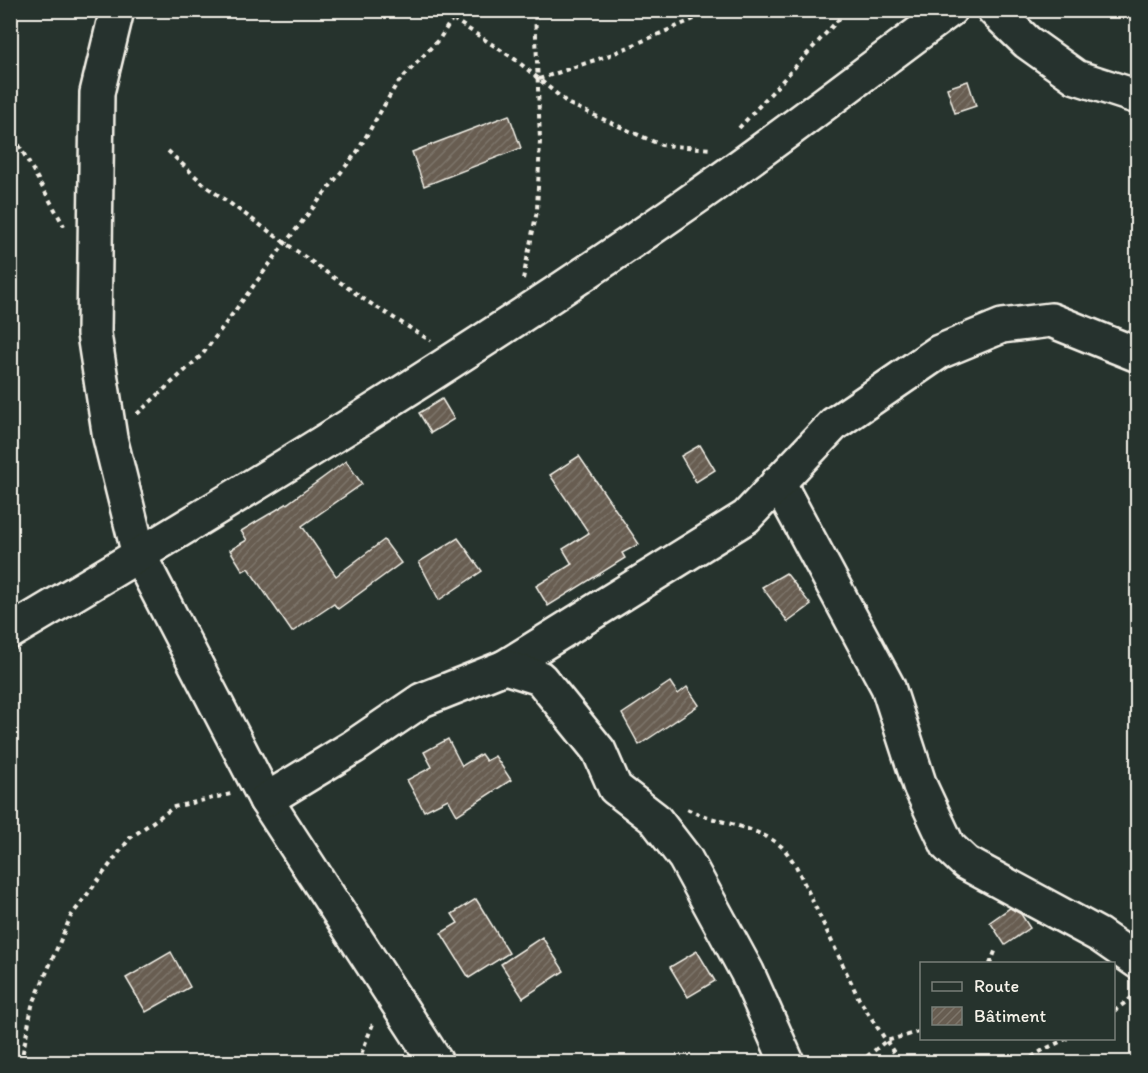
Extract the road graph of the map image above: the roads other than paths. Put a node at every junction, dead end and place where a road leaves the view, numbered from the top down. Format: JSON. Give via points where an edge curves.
{"nodes":[{"id":1,"x":117,"y":10,"type":"edge"},
{"id":2,"x":950,"y":10,"type":"edge"},
{"id":3,"x":994,"y":10,"type":"edge"},
{"id":4,"x":1137,"y":98,"type":"edge"},
{"id":5,"x":1137,"y":355,"type":"edge"},
{"id":6,"x":778,"y":482,"type":"junction"},
{"id":7,"x":139,"y":555,"type":"junction"},
{"id":8,"x":10,"y":632,"type":"edge"},
{"id":9,"x":505,"y":667,"type":"junction"},
{"id":10,"x":266,"y":800,"type":"junction"},
{"id":11,"x":1137,"y":962,"type":"edge"},
{"id":12,"x":436,"y":1062,"type":"edge"},
{"id":13,"x":787,"y":1062,"type":"edge"}],
"edges":[{"from":1,"to":7,"type":"street","via":[[97,93],[94,334],[110,438]]},
{"from":2,"to":7,"type":"street","via":[[686,205],[457,357]]},
{"from":3,"to":4,"type":"street","via":[[1027,42],[1076,77]]},
{"from":5,"to":6,"type":"street","via":[[1051,320],[1002,326],[939,352],[834,424]]},
{"from":6,"to":9,"type":"street","via":[[746,517]]},
{"from":6,"to":11,"type":"street","via":[[888,687],[920,786],[948,846],[966,863],[1099,935]]},
{"from":7,"to":8,"type":"street"},
{"from":7,"to":10,"type":"street"},
{"from":9,"to":10,"type":"street","via":[[422,700]]},
{"from":9,"to":13,"type":"street","via":[[540,678],[598,751],[615,788],[655,819],[685,858],[747,972]]},
{"from":10,"to":12,"type":"street"}]}
